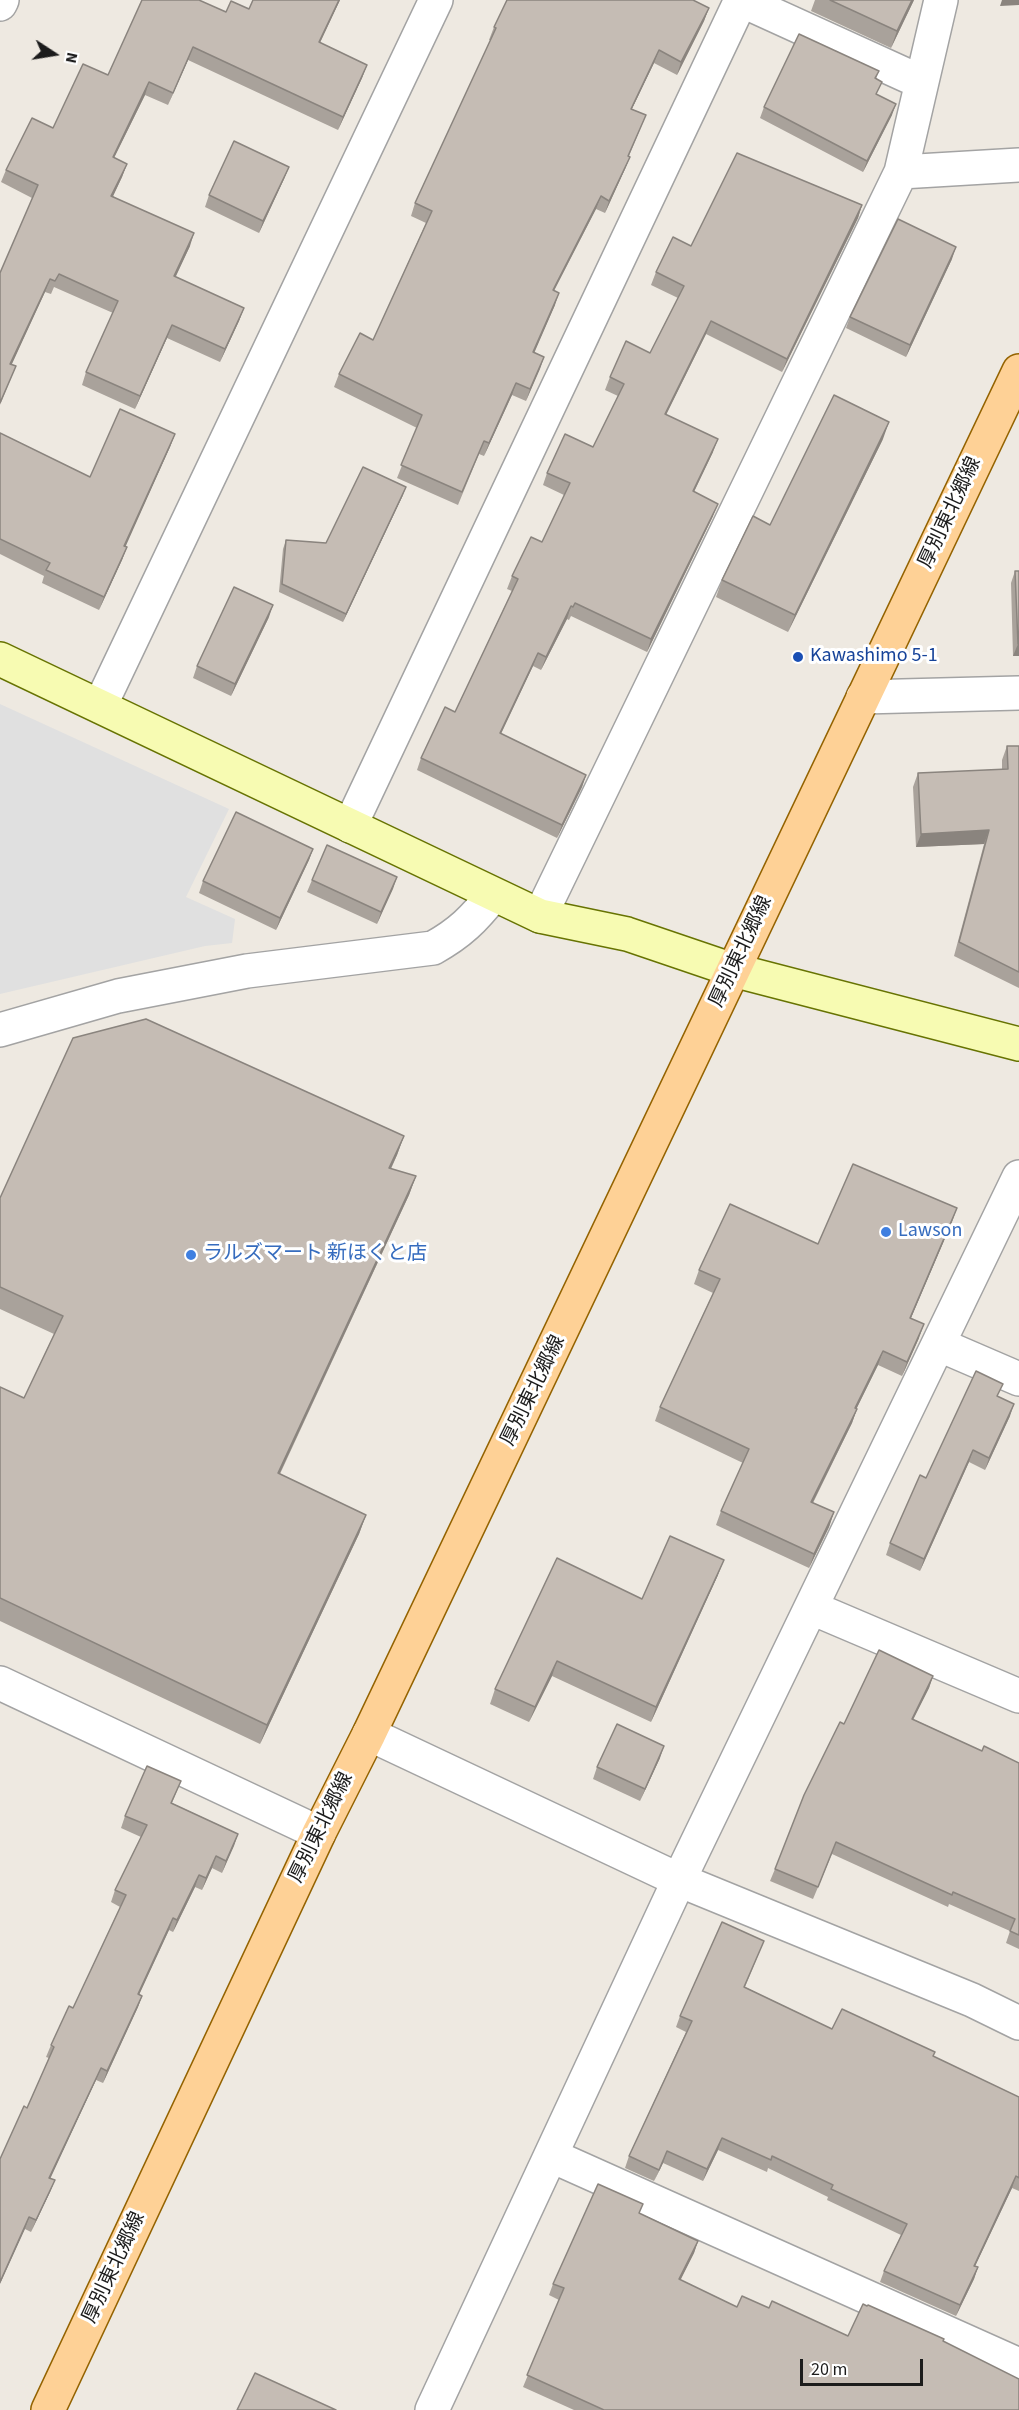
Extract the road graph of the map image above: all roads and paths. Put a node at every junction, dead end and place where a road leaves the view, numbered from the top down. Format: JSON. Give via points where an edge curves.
{"nodes":[{"id":1,"x":436,"y":0,"type":"edge"},
{"id":2,"x":741,"y":0,"type":"edge"},
{"id":3,"x":941,"y":0,"type":"edge"},
{"id":4,"x":921,"y":82,"type":"junction"},
{"id":5,"x":1019,"y":165,"type":"edge"},
{"id":6,"x":901,"y":172,"type":"junction"},
{"id":7,"x":1019,"y":371,"type":"edge"},
{"id":8,"x":1007,"y":420,"type":"edge"},
{"id":9,"x":0,"y":659,"type":"edge"},
{"id":10,"x":1019,"y":693,"type":"edge"},
{"id":11,"x":863,"y":697,"type":"junction"},
{"id":12,"x":100,"y":706,"type":"junction"},
{"id":13,"x":351,"y":826,"type":"junction"},
{"id":14,"x":493,"y":895,"type":"junction"},
{"id":15,"x":540,"y":916,"type":"junction"},
{"id":16,"x":733,"y":970,"type":"junction"},
{"id":17,"x":0,"y":1030,"type":"edge"},
{"id":18,"x":1019,"y":1044,"type":"edge"},
{"id":19,"x":1019,"y":1177,"type":"edge"},
{"id":20,"x":940,"y":1345,"type":"junction"},
{"id":21,"x":1019,"y":1379,"type":"edge"},
{"id":22,"x":812,"y":1608,"type":"junction"},
{"id":23,"x":0,"y":1683,"type":"edge"},
{"id":24,"x":1019,"y":1696,"type":"edge"},
{"id":25,"x":369,"y":1734,"type":"junction"},
{"id":26,"x":319,"y":1833,"type":"junction"},
{"id":27,"x":679,"y":1880,"type":"junction"},
{"id":28,"x":1019,"y":2023,"type":"edge"},
{"id":29,"x":552,"y":2156,"type":"junction"},
{"id":30,"x":1019,"y":2365,"type":"edge"},
{"id":31,"x":48,"y":2410,"type":"edge"},
{"id":32,"x":432,"y":2410,"type":"edge"}],
"edges":[{"from":1,"to":12,"type":"street"},
{"from":2,"to":4,"type":"street"},
{"from":2,"to":13,"type":"street"},
{"from":3,"to":4,"type":"street"},
{"from":4,"to":6,"type":"street"},
{"from":5,"to":6,"type":"street"},
{"from":6,"to":15,"type":"street"},
{"from":7,"to":8,"type":"main road","name":"厚別東北郷線"},
{"from":8,"to":11,"type":"main road","name":"厚別東北郷線"},
{"from":9,"to":12,"type":"street"},
{"from":10,"to":11,"type":"street"},
{"from":11,"to":16,"type":"main road","name":"厚別東北郷線"},
{"from":12,"to":13,"type":"street"},
{"from":13,"to":14,"type":"street"},
{"from":14,"to":15,"type":"street"},
{"from":14,"to":17,"type":"street","via":[[455,936],[433,948],[247,971],[118,996]]},
{"from":15,"to":16,"type":"street","via":[[627,934]]},
{"from":16,"to":18,"type":"street"},
{"from":16,"to":25,"type":"main road","name":"厚別東北郷線"},
{"from":19,"to":20,"type":"street"},
{"from":20,"to":21,"type":"street"},
{"from":20,"to":22,"type":"street"},
{"from":22,"to":24,"type":"street"},
{"from":22,"to":27,"type":"street"},
{"from":23,"to":26,"type":"street"},
{"from":25,"to":26,"type":"main road","name":"厚別東北郷線"},
{"from":25,"to":27,"type":"street"},
{"from":26,"to":31,"type":"main road","name":"厚別東北郷線"},
{"from":27,"to":28,"type":"street"},
{"from":27,"to":29,"type":"street"},
{"from":29,"to":30,"type":"street"},
{"from":29,"to":32,"type":"street"}]}
